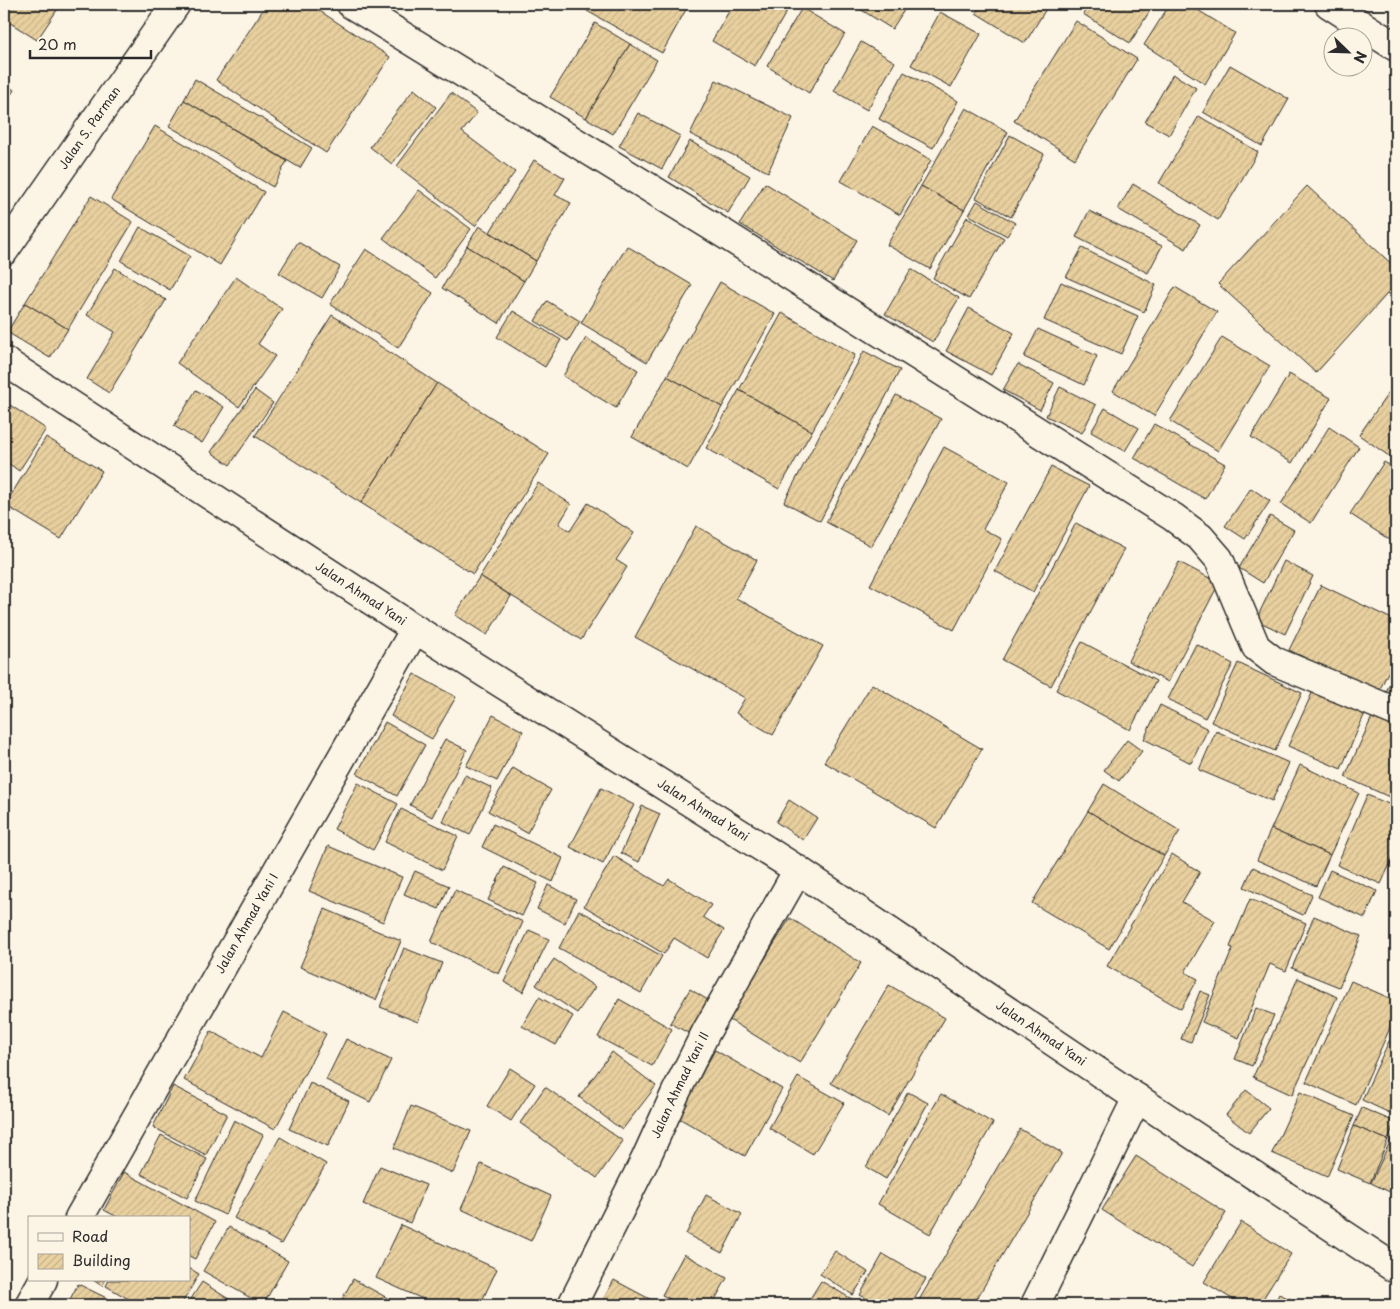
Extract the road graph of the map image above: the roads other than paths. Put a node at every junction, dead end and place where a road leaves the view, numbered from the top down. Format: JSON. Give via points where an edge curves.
{"nodes":[{"id":1,"x":176,"y":4,"type":"edge"},
{"id":2,"x":351,"y":4,"type":"edge"},
{"id":3,"x":1329,"y":4,"type":"edge"},
{"id":4,"x":1396,"y":47,"type":"edge"},
{"id":5,"x":4,"y":251,"type":"edge"},
{"id":6,"x":4,"y":361,"type":"edge"},
{"id":7,"x":415,"y":629,"type":"junction"},
{"id":8,"x":1396,"y":712,"type":"edge"},
{"id":9,"x":798,"y":870,"type":"junction"},
{"id":10,"x":1137,"y":1098,"type":"junction"},
{"id":11,"x":80,"y":1216,"type":"edge"},
{"id":12,"x":1396,"y":1269,"type":"edge"},
{"id":13,"x":42,"y":1282,"type":"edge"},
{"id":14,"x":29,"y":1305,"type":"edge"},
{"id":15,"x":572,"y":1305,"type":"edge"},
{"id":16,"x":1035,"y":1305,"type":"edge"}],
"edges":[{"from":1,"to":5,"type":"main road","name":"Jalan S. Parman"},
{"from":2,"to":8,"type":"main road","via":[[726,235],[1173,517],[1200,537],[1219,559],[1256,647],[1274,661]]},
{"from":3,"to":4,"type":"main road"},
{"from":6,"to":7,"type":"main road","name":"Jalan Ahmad Yani"},
{"from":7,"to":9,"type":"main road","name":"Jalan Ahmad Yani"},
{"from":7,"to":11,"type":"main road","name":"Jalan Ahmad Yani I"},
{"from":9,"to":10,"type":"main road","name":"Jalan Ahmad Yani"},
{"from":9,"to":15,"type":"main road","name":"Jalan Ahmad Yani II","via":[[706,1032]]},
{"from":10,"to":12,"type":"main road","name":"Jalan Ahmad Yani"},
{"from":10,"to":16,"type":"main road"},
{"from":13,"to":14,"type":"main road"}]}
